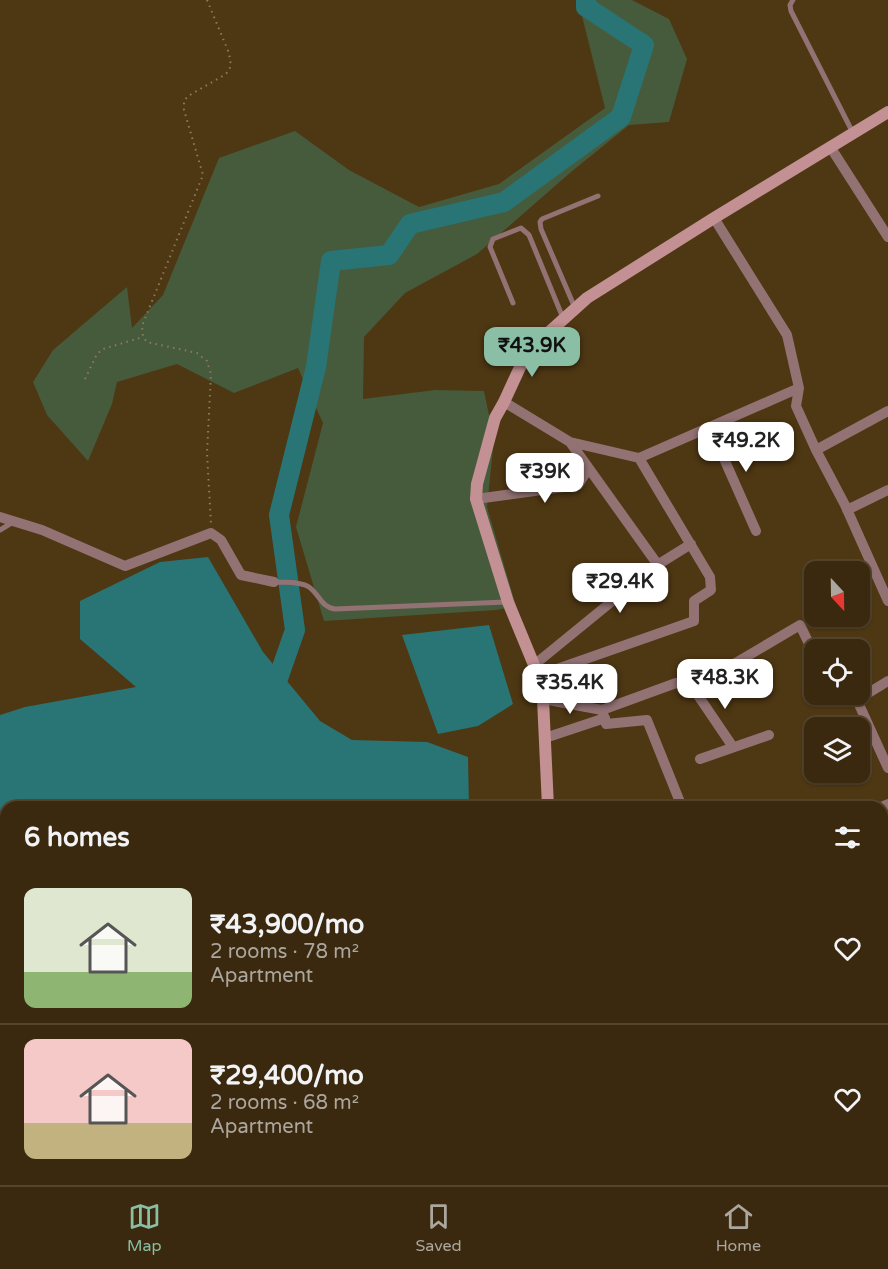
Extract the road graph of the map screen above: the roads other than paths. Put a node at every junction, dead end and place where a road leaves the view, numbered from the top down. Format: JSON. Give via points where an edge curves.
{"nodes":[{"id":1,"x":794,"y":0,"type":"edge"},
{"id":2,"x":888,"y":112,"type":"edge"},
{"id":3,"x":854,"y":134,"type":"junction"},
{"id":4,"x":831,"y":148,"type":"junction"},
{"id":5,"x":598,"y":196,"type":"dead end"},
{"id":6,"x":714,"y":218,"type":"junction"},
{"id":7,"x":888,"y":237,"type":"edge"},
{"id":8,"x":513,"y":303,"type":"dead end"},
{"id":9,"x":576,"y":308,"type":"junction"},
{"id":10,"x":563,"y":319,"type":"junction"},
{"id":11,"x":799,"y":388,"type":"junction"},
{"id":12,"x":504,"y":402,"type":"junction"},
{"id":13,"x":888,"y":411,"type":"edge"},
{"id":14,"x":710,"y":427,"type":"junction"},
{"id":15,"x":570,"y":442,"type":"junction"},
{"id":16,"x":816,"y":450,"type":"junction"},
{"id":17,"x":639,"y":458,"type":"junction"},
{"id":18,"x":588,"y":469,"type":"junction"},
{"id":19,"x":888,"y":490,"type":"edge"},
{"id":20,"x":476,"y":499,"type":"junction"},
{"id":21,"x":847,"y":510,"type":"junction"},
{"id":22,"x":0,"y":517,"type":"edge"},
{"id":23,"x":14,"y":521,"type":"junction"},
{"id":24,"x":0,"y":530,"type":"edge"},
{"id":25,"x":756,"y":531,"type":"dead end"},
{"id":26,"x":691,"y":544,"type":"junction"},
{"id":27,"x":658,"y":565,"type":"junction"},
{"id":28,"x":274,"y":582,"type":"joint"},
{"id":29,"x":888,"y":601,"type":"edge"},
{"id":30,"x":508,"y":602,"type":"junction"},
{"id":31,"x":807,"y":639,"type":"edge"},
{"id":32,"x":536,"y":671,"type":"junction"},
{"id":33,"x":888,"y":681,"type":"edge"},
{"id":34,"x":693,"y":688,"type":"junction"},
{"id":35,"x":870,"y":689,"type":"edge"},
{"id":36,"x":543,"y":699,"type":"junction"},
{"id":37,"x":857,"y":705,"type":"edge"},
{"id":38,"x":603,"y":714,"type":"junction"},
{"id":39,"x":769,"y":735,"type":"dead end"},
{"id":40,"x":545,"y":738,"type":"junction"},
{"id":41,"x":733,"y":747,"type":"junction"},
{"id":42,"x":700,"y":759,"type":"dead end"},
{"id":43,"x":888,"y":768,"type":"edge"},
{"id":44,"x":548,"y":801,"type":"edge"},
{"id":45,"x":680,"y":801,"type":"edge"}],
"edges":[{"from":1,"to":3,"type":"lane","via":[[791,11]]},
{"from":2,"to":3,"type":"street"},
{"from":3,"to":4,"type":"street"},
{"from":4,"to":6,"type":"street"},
{"from":4,"to":7,"type":"street"},
{"from":5,"to":9,"type":"lane","via":[[540,222]]},
{"from":6,"to":9,"type":"street"},
{"from":6,"to":11,"type":"street","via":[[787,335]]},
{"from":8,"to":10,"type":"lane","via":[[490,247],[493,239],[521,228],[529,235]]},
{"from":9,"to":10,"type":"street"},
{"from":10,"to":12,"type":"street","via":[[527,352]]},
{"from":11,"to":14,"type":"street"},
{"from":11,"to":16,"type":"street","via":[[796,406]]},
{"from":12,"to":15,"type":"street"},
{"from":12,"to":20,"type":"street","via":[[495,418]]},
{"from":13,"to":16,"type":"street"},
{"from":14,"to":17,"type":"street"},
{"from":14,"to":25,"type":"street"},
{"from":15,"to":17,"type":"street"},
{"from":15,"to":18,"type":"street"},
{"from":16,"to":21,"type":"street"},
{"from":17,"to":26,"type":"street"},
{"from":18,"to":20,"type":"street","via":[[578,485]]},
{"from":18,"to":27,"type":"street"},
{"from":19,"to":21,"type":"street"},
{"from":20,"to":30,"type":"street"},
{"from":21,"to":29,"type":"street"},
{"from":22,"to":23,"type":"street"},
{"from":23,"to":24,"type":"lane"},
{"from":23,"to":28,"type":"street","via":[[124,567],[211,533],[220,540],[241,575]]},
{"from":26,"to":27,"type":"street"},
{"from":26,"to":32,"type":"street","via":[[710,577],[711,590],[694,601],[693,621]]},
{"from":27,"to":32,"type":"street"},
{"from":28,"to":30,"type":"lane","via":[[308,586],[326,606],[335,609]]},
{"from":30,"to":32,"type":"street"},
{"from":31,"to":34,"type":"street","via":[[800,625]]},
{"from":32,"to":36,"type":"street"},
{"from":33,"to":35,"type":"street"},
{"from":34,"to":38,"type":"street","via":[[676,683]]},
{"from":34,"to":41,"type":"street"},
{"from":36,"to":38,"type":"street"},
{"from":36,"to":40,"type":"street"},
{"from":37,"to":43,"type":"street"},
{"from":38,"to":40,"type":"street"},
{"from":38,"to":45,"type":"street","via":[[606,724],[647,720]]},
{"from":39,"to":41,"type":"street"},
{"from":40,"to":44,"type":"street"},
{"from":41,"to":42,"type":"street"}]}
